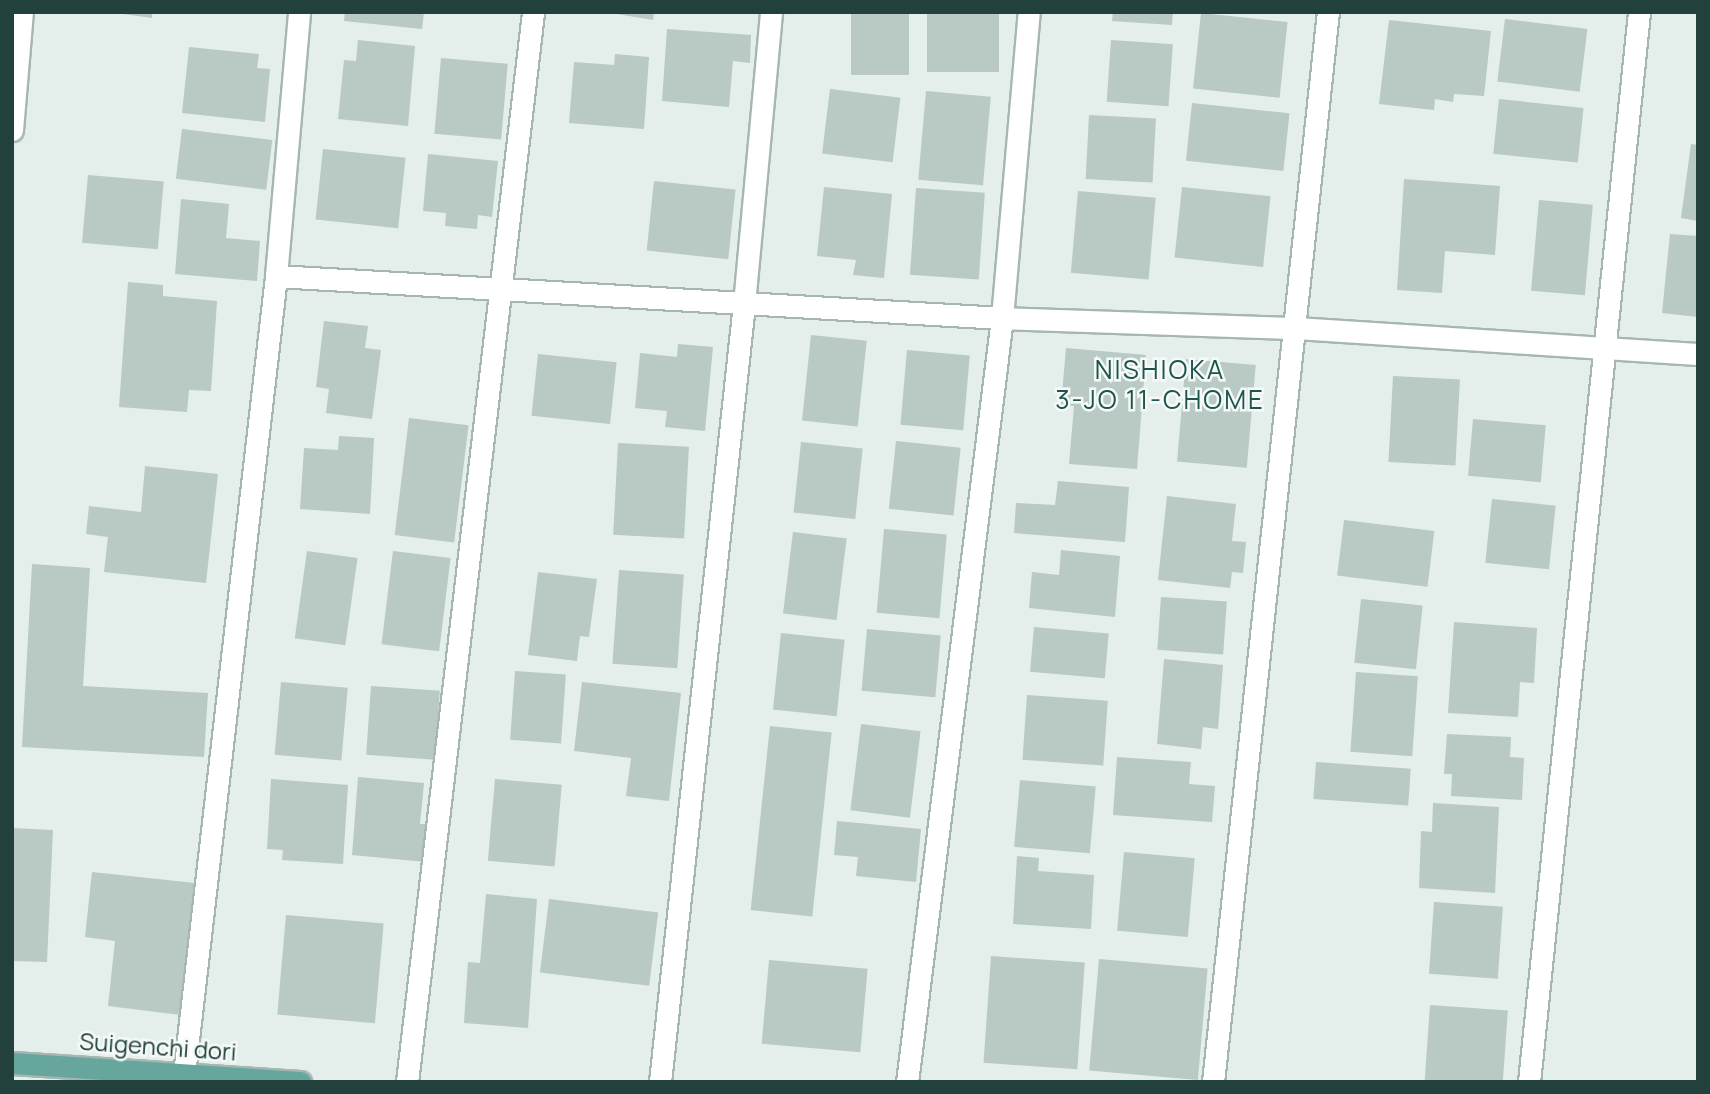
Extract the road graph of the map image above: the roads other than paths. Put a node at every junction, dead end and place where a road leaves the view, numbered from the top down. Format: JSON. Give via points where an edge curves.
{"nodes":[{"id":1,"x":22,"y":12,"type":"edge"},
{"id":2,"x":299,"y":12,"type":"edge"},
{"id":3,"x":533,"y":12,"type":"edge"},
{"id":4,"x":771,"y":12,"type":"edge"},
{"id":5,"x":1029,"y":12,"type":"edge"},
{"id":6,"x":1328,"y":12,"type":"edge"},
{"id":7,"x":1639,"y":12,"type":"edge"},
{"id":8,"x":12,"y":130,"type":"edge"},
{"id":9,"x":276,"y":275,"type":"junction"},
{"id":10,"x":499,"y":290,"type":"junction"},
{"id":11,"x":744,"y":304,"type":"junction"},
{"id":12,"x":1002,"y":318,"type":"junction"},
{"id":13,"x":1294,"y":328,"type":"junction"},
{"id":14,"x":1605,"y":348,"type":"junction"},
{"id":15,"x":1698,"y":354,"type":"edge"},
{"id":16,"x":12,"y":1063,"type":"edge"},
{"id":17,"x":86,"y":1074,"type":"edge"},
{"id":18,"x":184,"y":1074,"type":"junction"},
{"id":19,"x":300,"y":1082,"type":"edge"},
{"id":20,"x":407,"y":1082,"type":"edge"},
{"id":21,"x":660,"y":1082,"type":"edge"},
{"id":22,"x":907,"y":1082,"type":"edge"},
{"id":23,"x":1213,"y":1082,"type":"edge"},
{"id":24,"x":1529,"y":1082,"type":"edge"}],
"edges":[{"from":1,"to":8,"type":"street"},
{"from":2,"to":9,"type":"street"},
{"from":3,"to":10,"type":"street"},
{"from":4,"to":11,"type":"street"},
{"from":5,"to":12,"type":"street"},
{"from":6,"to":13,"type":"street"},
{"from":7,"to":14,"type":"street"},
{"from":9,"to":10,"type":"street"},
{"from":9,"to":18,"type":"street"},
{"from":10,"to":11,"type":"street"},
{"from":10,"to":20,"type":"street"},
{"from":11,"to":12,"type":"street"},
{"from":11,"to":21,"type":"street"},
{"from":12,"to":13,"type":"street"},
{"from":12,"to":22,"type":"street"},
{"from":13,"to":14,"type":"street"},
{"from":13,"to":23,"type":"street"},
{"from":14,"to":15,"type":"street"},
{"from":14,"to":24,"type":"street"},
{"from":16,"to":17,"type":"main road","name":"Suigenchi dori"},
{"from":17,"to":18,"type":"main road","name":"Suigenchi dori"},
{"from":18,"to":19,"type":"main road","name":"Suigenchi dori"}]}
